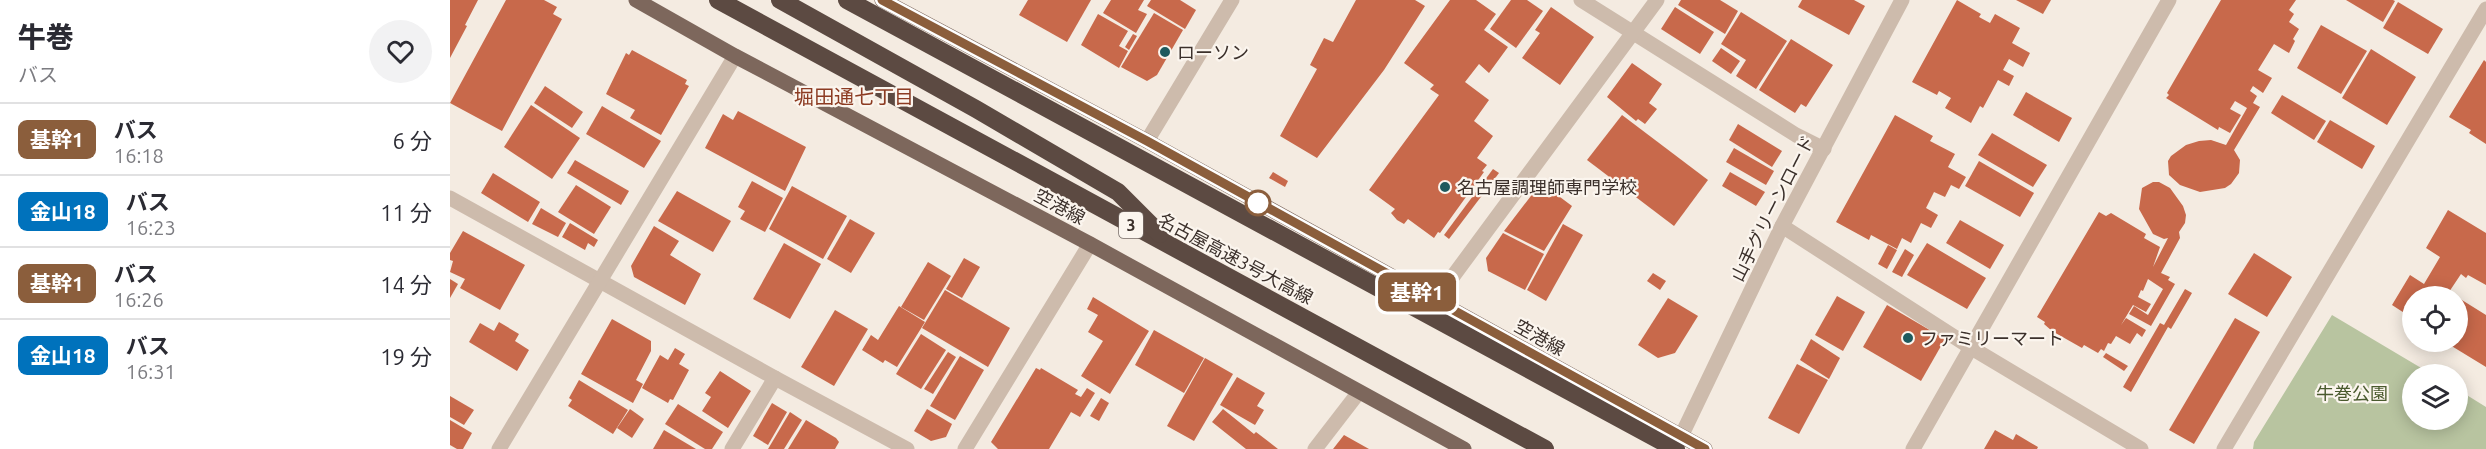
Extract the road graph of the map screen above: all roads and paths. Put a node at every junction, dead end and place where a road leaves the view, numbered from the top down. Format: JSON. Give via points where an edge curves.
{"nodes":[{"id":1,"x":636,"y":0,"type":"edge"},
{"id":2,"x":718,"y":0,"type":"edge"},
{"id":3,"x":780,"y":0,"type":"edge"},
{"id":4,"x":847,"y":0,"type":"edge"},
{"id":5,"x":882,"y":0,"type":"edge"},
{"id":6,"x":1232,"y":0,"type":"edge"},
{"id":7,"x":1581,"y":0,"type":"edge"},
{"id":8,"x":1657,"y":0,"type":"edge"},
{"id":9,"x":1902,"y":0,"type":"edge"},
{"id":10,"x":2165,"y":1,"type":"edge"},
{"id":11,"x":2486,"y":9,"type":"edge"},
{"id":12,"x":1633,"y":32,"type":"junction"},
{"id":13,"x":735,"y":56,"type":"junction"},
{"id":14,"x":1147,"y":141,"type":"junction"},
{"id":15,"x":1824,"y":149,"type":"junction"},
{"id":16,"x":450,"y":198,"type":"edge"},
{"id":17,"x":1782,"y":226,"type":"junction"},
{"id":18,"x":1090,"y":244,"type":"junction"},
{"id":19,"x":1174,"y":248,"type":"junction"},
{"id":20,"x":599,"y":281,"type":"junction"},
{"id":21,"x":1434,"y":302,"type":"junction"},
{"id":22,"x":1970,"y":347,"type":"junction"},
{"id":23,"x":775,"y":378,"type":"junction"},
{"id":24,"x":1359,"y":392,"type":"junction"},
{"id":25,"x":1677,"y":444,"type":"edge"},
{"id":26,"x":499,"y":449,"type":"edge"},
{"id":27,"x":732,"y":449,"type":"edge"},
{"id":28,"x":907,"y":449,"type":"edge"},
{"id":29,"x":964,"y":449,"type":"edge"},
{"id":30,"x":1316,"y":449,"type":"edge"},
{"id":31,"x":1464,"y":449,"type":"edge"},
{"id":32,"x":1545,"y":449,"type":"edge"},
{"id":33,"x":1668,"y":449,"type":"edge"},
{"id":34,"x":1705,"y":449,"type":"edge"},
{"id":35,"x":1913,"y":449,"type":"edge"},
{"id":36,"x":2141,"y":449,"type":"edge"},
{"id":37,"x":2224,"y":449,"type":"edge"}],
"edges":[{"from":1,"to":13,"type":"main road","name":"空港線"},
{"from":2,"to":19,"type":"highway","name":"名古屋高速3号大高線","number":"3"},
{"from":3,"to":19,"type":"highway","via":[[1118,192]]},
{"from":4,"to":25,"type":"highway","bridge":true},
{"from":5,"to":14,"type":"main road","name":"空港線"},
{"from":6,"to":14,"type":"street"},
{"from":7,"to":12,"type":"street"},
{"from":8,"to":12,"type":"street"},
{"from":9,"to":15,"type":"street","name":"山手グリーンロード"},
{"from":10,"to":22,"type":"street"},
{"from":11,"to":37,"type":"street"},
{"from":12,"to":15,"type":"street"},
{"from":12,"to":21,"type":"street"},
{"from":13,"to":18,"type":"main road","name":"空港線"},
{"from":13,"to":20,"type":"street"},
{"from":14,"to":21,"type":"main road","name":"空港線"},
{"from":15,"to":17,"type":"street","name":"山手グリーンロード"},
{"from":16,"to":20,"type":"street"},
{"from":17,"to":22,"type":"street"},
{"from":17,"to":25,"type":"street","name":"山手グリーンロード"},
{"from":18,"to":24,"type":"main road","name":"空港線"},
{"from":18,"to":29,"type":"street"},
{"from":19,"to":32,"type":"highway","name":"名古屋高速3号大高線","number":"3"},
{"from":20,"to":23,"type":"street"},
{"from":20,"to":26,"type":"street"},
{"from":21,"to":25,"type":"main road","name":"空港線"},
{"from":22,"to":35,"type":"street"},
{"from":22,"to":36,"type":"street"},
{"from":23,"to":27,"type":"street"},
{"from":23,"to":28,"type":"street"},
{"from":24,"to":30,"type":"street"},
{"from":24,"to":31,"type":"main road","name":"空港線"},
{"from":25,"to":33,"type":"street","name":"山手グリーンロード"},
{"from":25,"to":34,"type":"main road","name":"空港線"}]}
